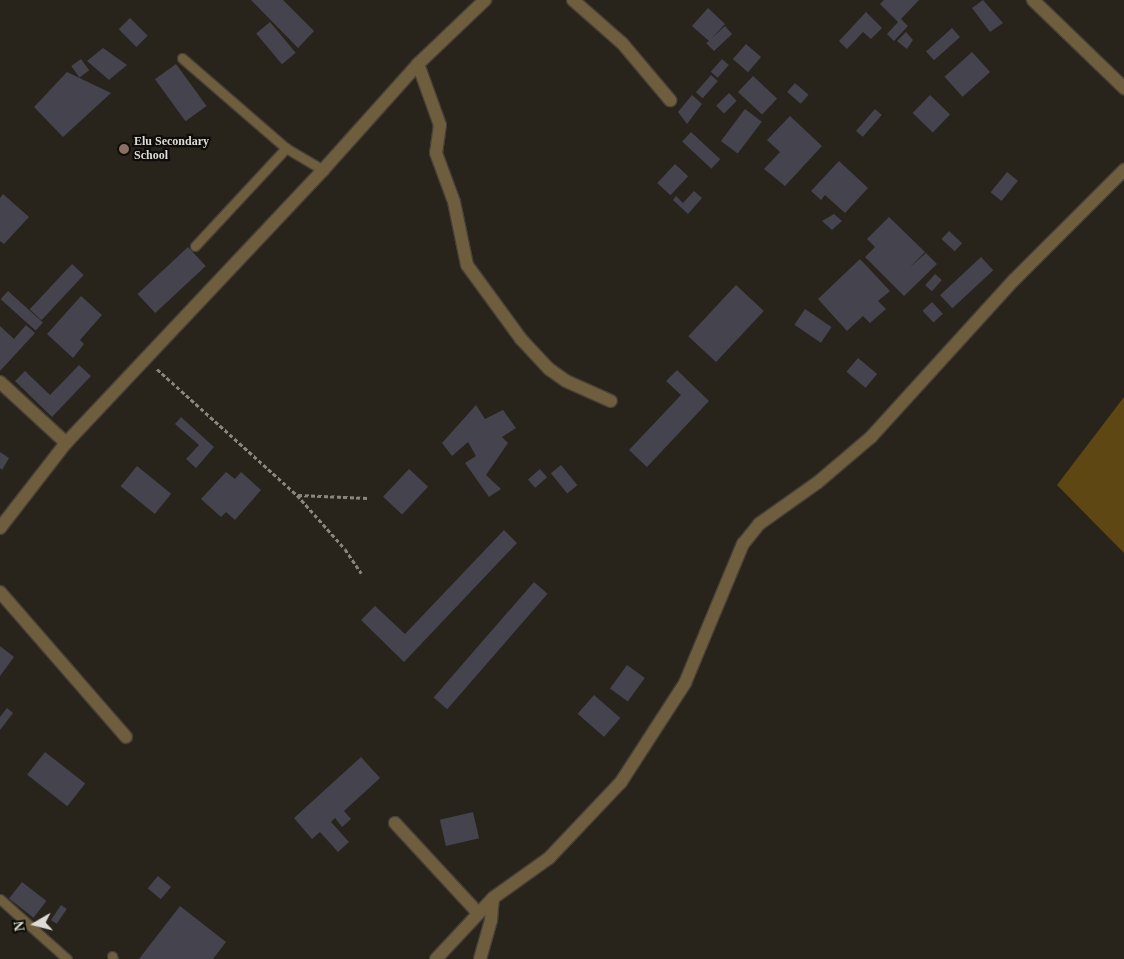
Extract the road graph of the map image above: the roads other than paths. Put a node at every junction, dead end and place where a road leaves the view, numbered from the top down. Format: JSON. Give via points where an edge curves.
{"nodes":[{"id":1,"x":485,"y":0,"type":"edge"},
{"id":2,"x":573,"y":0,"type":"edge"},
{"id":3,"x":1033,"y":0,"type":"edge"},
{"id":4,"x":182,"y":58,"type":"dead end"},
{"id":5,"x":418,"y":64,"type":"junction"},
{"id":6,"x":1124,"y":88,"type":"edge"},
{"id":7,"x":670,"y":100,"type":"dead end"},
{"id":8,"x":286,"y":148,"type":"junction"},
{"id":9,"x":324,"y":170,"type":"junction"},
{"id":10,"x":1124,"y":170,"type":"edge"},
{"id":11,"x":195,"y":246,"type":"dead end"},
{"id":12,"x":0,"y":382,"type":"edge"},
{"id":13,"x":611,"y":401,"type":"dead end"},
{"id":14,"x":66,"y":443,"type":"junction"},
{"id":15,"x":0,"y":528,"type":"edge"},
{"id":16,"x":0,"y":592,"type":"edge"},
{"id":17,"x":126,"y":736,"type":"dead end"},
{"id":18,"x":395,"y":823,"type":"dead end"},
{"id":19,"x":493,"y":898,"type":"junction"},
{"id":20,"x":0,"y":899,"type":"edge"},
{"id":21,"x":478,"y":913,"type":"junction"},
{"id":22,"x":67,"y":959,"type":"edge"},
{"id":23,"x":436,"y":959,"type":"edge"},
{"id":24,"x":480,"y":959,"type":"edge"}],
"edges":[{"from":1,"to":5,"type":"street"},
{"from":2,"to":7,"type":"street","via":[[622,43]]},
{"from":3,"to":6,"type":"street"},
{"from":4,"to":8,"type":"lane"},
{"from":5,"to":9,"type":"street"},
{"from":5,"to":13,"type":"street","via":[[440,125],[436,153],[454,202],[467,265],[521,339],[550,369],[566,381]]},
{"from":8,"to":9,"type":"lane"},
{"from":8,"to":11,"type":"lane"},
{"from":9,"to":14,"type":"street"},
{"from":10,"to":19,"type":"street","via":[[1014,280],[871,436],[818,484],[759,524],[742,544],[685,683],[621,782],[549,858]]},
{"from":12,"to":14,"type":"street"},
{"from":14,"to":15,"type":"street"},
{"from":16,"to":17,"type":"street"},
{"from":18,"to":21,"type":"street"},
{"from":19,"to":21,"type":"street"},
{"from":19,"to":24,"type":"street","via":[[491,920]]},
{"from":20,"to":22,"type":"lane"},
{"from":21,"to":23,"type":"street"}]}
